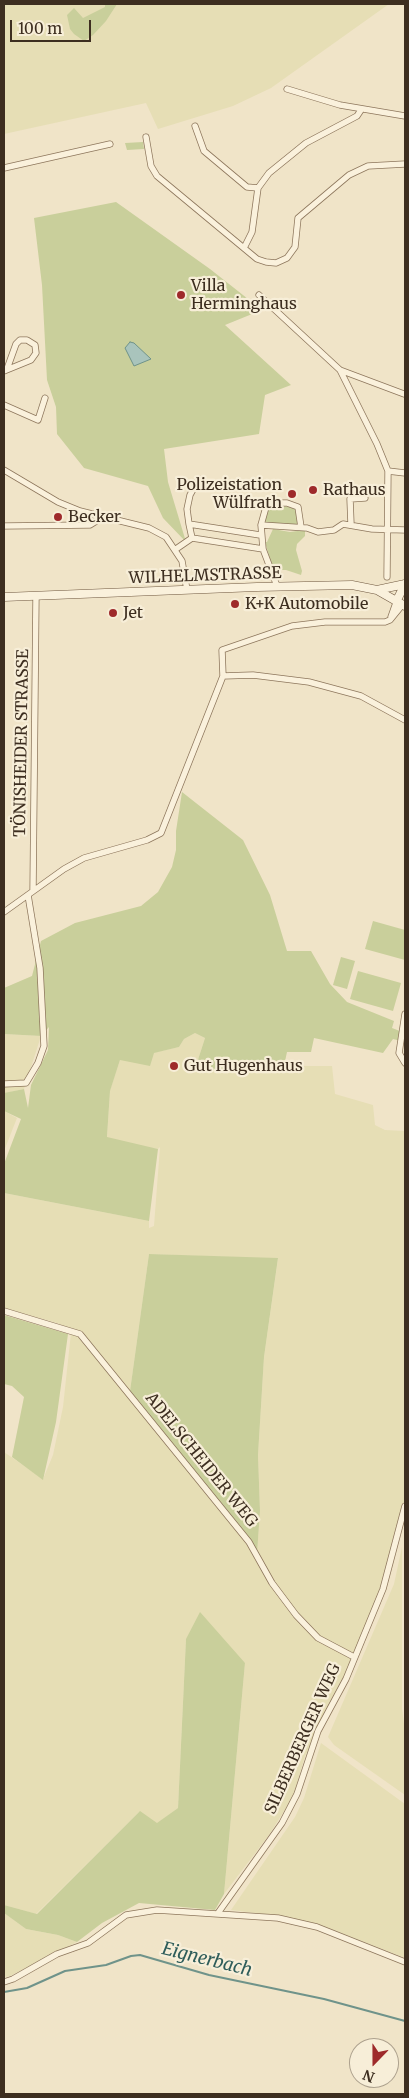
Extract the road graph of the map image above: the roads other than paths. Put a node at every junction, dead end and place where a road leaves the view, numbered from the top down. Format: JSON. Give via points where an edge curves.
{"nodes":[{"id":1,"x":287,"y":89,"type":"dead end"},
{"id":2,"x":361,"y":110,"type":"junction"},
{"id":3,"x":405,"y":116,"type":"edge"},
{"id":4,"x":195,"y":126,"type":"dead end"},
{"id":5,"x":146,"y":137,"type":"dead end"},
{"id":6,"x":110,"y":144,"type":"dead end"},
{"id":7,"x":405,"y":164,"type":"edge"},
{"id":8,"x":4,"y":168,"type":"edge"},
{"id":9,"x":258,"y":188,"type":"junction"},
{"id":10,"x":244,"y":248,"type":"junction"},
{"id":11,"x":258,"y":295,"type":"dead end"},
{"id":12,"x":5,"y":370,"type":"edge"},
{"id":13,"x":340,"y":370,"type":"junction"},
{"id":14,"x":404,"y":394,"type":"edge"},
{"id":15,"x":45,"y":398,"type":"dead end"},
{"id":16,"x":4,"y":405,"type":"edge"},
{"id":17,"x":4,"y":470,"type":"edge"},
{"id":18,"x":388,"y":472,"type":"junction"},
{"id":19,"x":405,"y":473,"type":"edge"},
{"id":20,"x":199,"y":479,"type":"dead end"},
{"id":21,"x":365,"y":498,"type":"dead end"},
{"id":22,"x":103,"y":517,"type":"junction"},
{"id":23,"x":189,"y":524,"type":"junction"},
{"id":24,"x":351,"y":524,"type":"junction"},
{"id":25,"x":261,"y":525,"type":"junction"},
{"id":26,"x":4,"y":526,"type":"edge"},
{"id":27,"x":301,"y":527,"type":"junction"},
{"id":28,"x":386,"y":529,"type":"junction"},
{"id":29,"x":405,"y":530,"type":"edge"},
{"id":30,"x":260,"y":535,"type":"junction"},
{"id":31,"x":192,"y":538,"type":"junction"},
{"id":32,"x":176,"y":549,"type":"junction"},
{"id":33,"x":263,"y":549,"type":"junction"},
{"id":34,"x":387,"y":577,"type":"dead end"},
{"id":35,"x":405,"y":584,"type":"edge"},
{"id":36,"x":277,"y":586,"type":"junction"},
{"id":37,"x":187,"y":590,"type":"junction"},
{"id":38,"x":377,"y":590,"type":"junction"},
{"id":39,"x":36,"y":596,"type":"junction"},
{"id":40,"x":4,"y":597,"type":"edge"},
{"id":41,"x":402,"y":604,"type":"edge"},
{"id":42,"x":223,"y":676,"type":"junction"},
{"id":43,"x":405,"y":720,"type":"edge"},
{"id":44,"x":33,"y":890,"type":"junction"},
{"id":45,"x":28,"y":895,"type":"junction"},
{"id":46,"x":4,"y":912,"type":"edge"},
{"id":47,"x":405,"y":1014,"type":"edge"},
{"id":48,"x":405,"y":1063,"type":"edge"},
{"id":49,"x":4,"y":1084,"type":"edge"},
{"id":50,"x":4,"y":1311,"type":"edge"},
{"id":51,"x":405,"y":1506,"type":"edge"},
{"id":52,"x":354,"y":1657,"type":"junction"},
{"id":53,"x":218,"y":1913,"type":"junction"},
{"id":54,"x":405,"y":1962,"type":"edge"},
{"id":55,"x":5,"y":1982,"type":"edge"}],
"edges":[{"from":1,"to":2,"type":"street"},
{"from":2,"to":3,"type":"street"},
{"from":2,"to":9,"type":"street","via":[[357,116],[306,143],[269,173]]},
{"from":4,"to":9,"type":"street","via":[[204,150],[247,187]]},
{"from":5,"to":10,"type":"street","via":[[151,166],[157,176]]},
{"from":6,"to":8,"type":"street"},
{"from":7,"to":10,"type":"street","via":[[368,166],[349,175],[298,218],[296,247],[282,261],[257,259]]},
{"from":9,"to":10,"type":"street","via":[[252,232]]},
{"from":11,"to":13,"type":"street"},
{"from":12,"to":12,"type":"street","via":[[31,360],[36,353],[35,345],[20,340]]},
{"from":13,"to":14,"type":"street"},
{"from":13,"to":18,"type":"street","via":[[378,444]]},
{"from":15,"to":16,"type":"street","via":[[38,420]]},
{"from":17,"to":22,"type":"street","via":[[58,502]]},
{"from":18,"to":19,"type":"street"},
{"from":18,"to":28,"type":"street"},
{"from":20,"to":23,"type":"street","via":[[190,494]]},
{"from":21,"to":24,"type":"street","via":[[350,499]]},
{"from":22,"to":26,"type":"street","via":[[90,525]]},
{"from":22,"to":32,"type":"street","via":[[150,528],[166,537]]},
{"from":23,"to":30,"type":"street"},
{"from":23,"to":31,"type":"street"},
{"from":24,"to":27,"type":"street","via":[[318,532]]},
{"from":24,"to":28,"type":"street"},
{"from":25,"to":27,"type":"street"},
{"from":25,"to":27,"type":"street","via":[[266,506],[286,503],[298,507]]},
{"from":25,"to":30,"type":"street"},
{"from":28,"to":29,"type":"street"},
{"from":28,"to":34,"type":"street"},
{"from":30,"to":33,"type":"street"},
{"from":31,"to":32,"type":"street"},
{"from":31,"to":33,"type":"street"},
{"from":32,"to":37,"type":"street","via":[[182,561]]},
{"from":33,"to":36,"type":"street"},
{"from":35,"to":38,"type":"main road","name":"WILHELMSTRASSE"},
{"from":35,"to":41,"type":"main road"},
{"from":36,"to":37,"type":"main road","name":"WILHELMSTRASSE"},
{"from":36,"to":38,"type":"main road","name":"WILHELMSTRASSE","via":[[352,585]]},
{"from":37,"to":39,"type":"main road","name":"WILHELMSTRASSE"},
{"from":38,"to":41,"type":"main road"},
{"from":39,"to":40,"type":"main road","name":"WILHELMSTRASSE"},
{"from":39,"to":44,"type":"street","name":"TÖNISHEIDER STRASSE"},
{"from":41,"to":42,"type":"street","via":[[384,622],[325,622],[292,626],[222,650]]},
{"from":42,"to":43,"type":"street","via":[[309,682],[362,696]]},
{"from":42,"to":44,"type":"street","via":[[161,833],[148,840],[84,858]]},
{"from":44,"to":45,"type":"street"},
{"from":45,"to":46,"type":"street"},
{"from":45,"to":49,"type":"street","via":[[40,968],[44,1046],[26,1083]]},
{"from":47,"to":48,"type":"street","via":[[399,1053]]},
{"from":50,"to":52,"type":"street","name":"ADELSCHEIDER WEG","via":[[80,1334],[244,1536],[296,1616],[318,1638]]},
{"from":51,"to":52,"type":"street","name":"SILBERBERGER WEG","via":[[383,1588]]},
{"from":52,"to":53,"type":"street","name":"SILBERBERGER WEG","via":[[318,1731],[298,1794]]},
{"from":53,"to":54,"type":"street","via":[[278,1918],[317,1927]]},
{"from":53,"to":55,"type":"street","via":[[136,1912],[118,1920],[88,1943],[57,1954]]}]}
